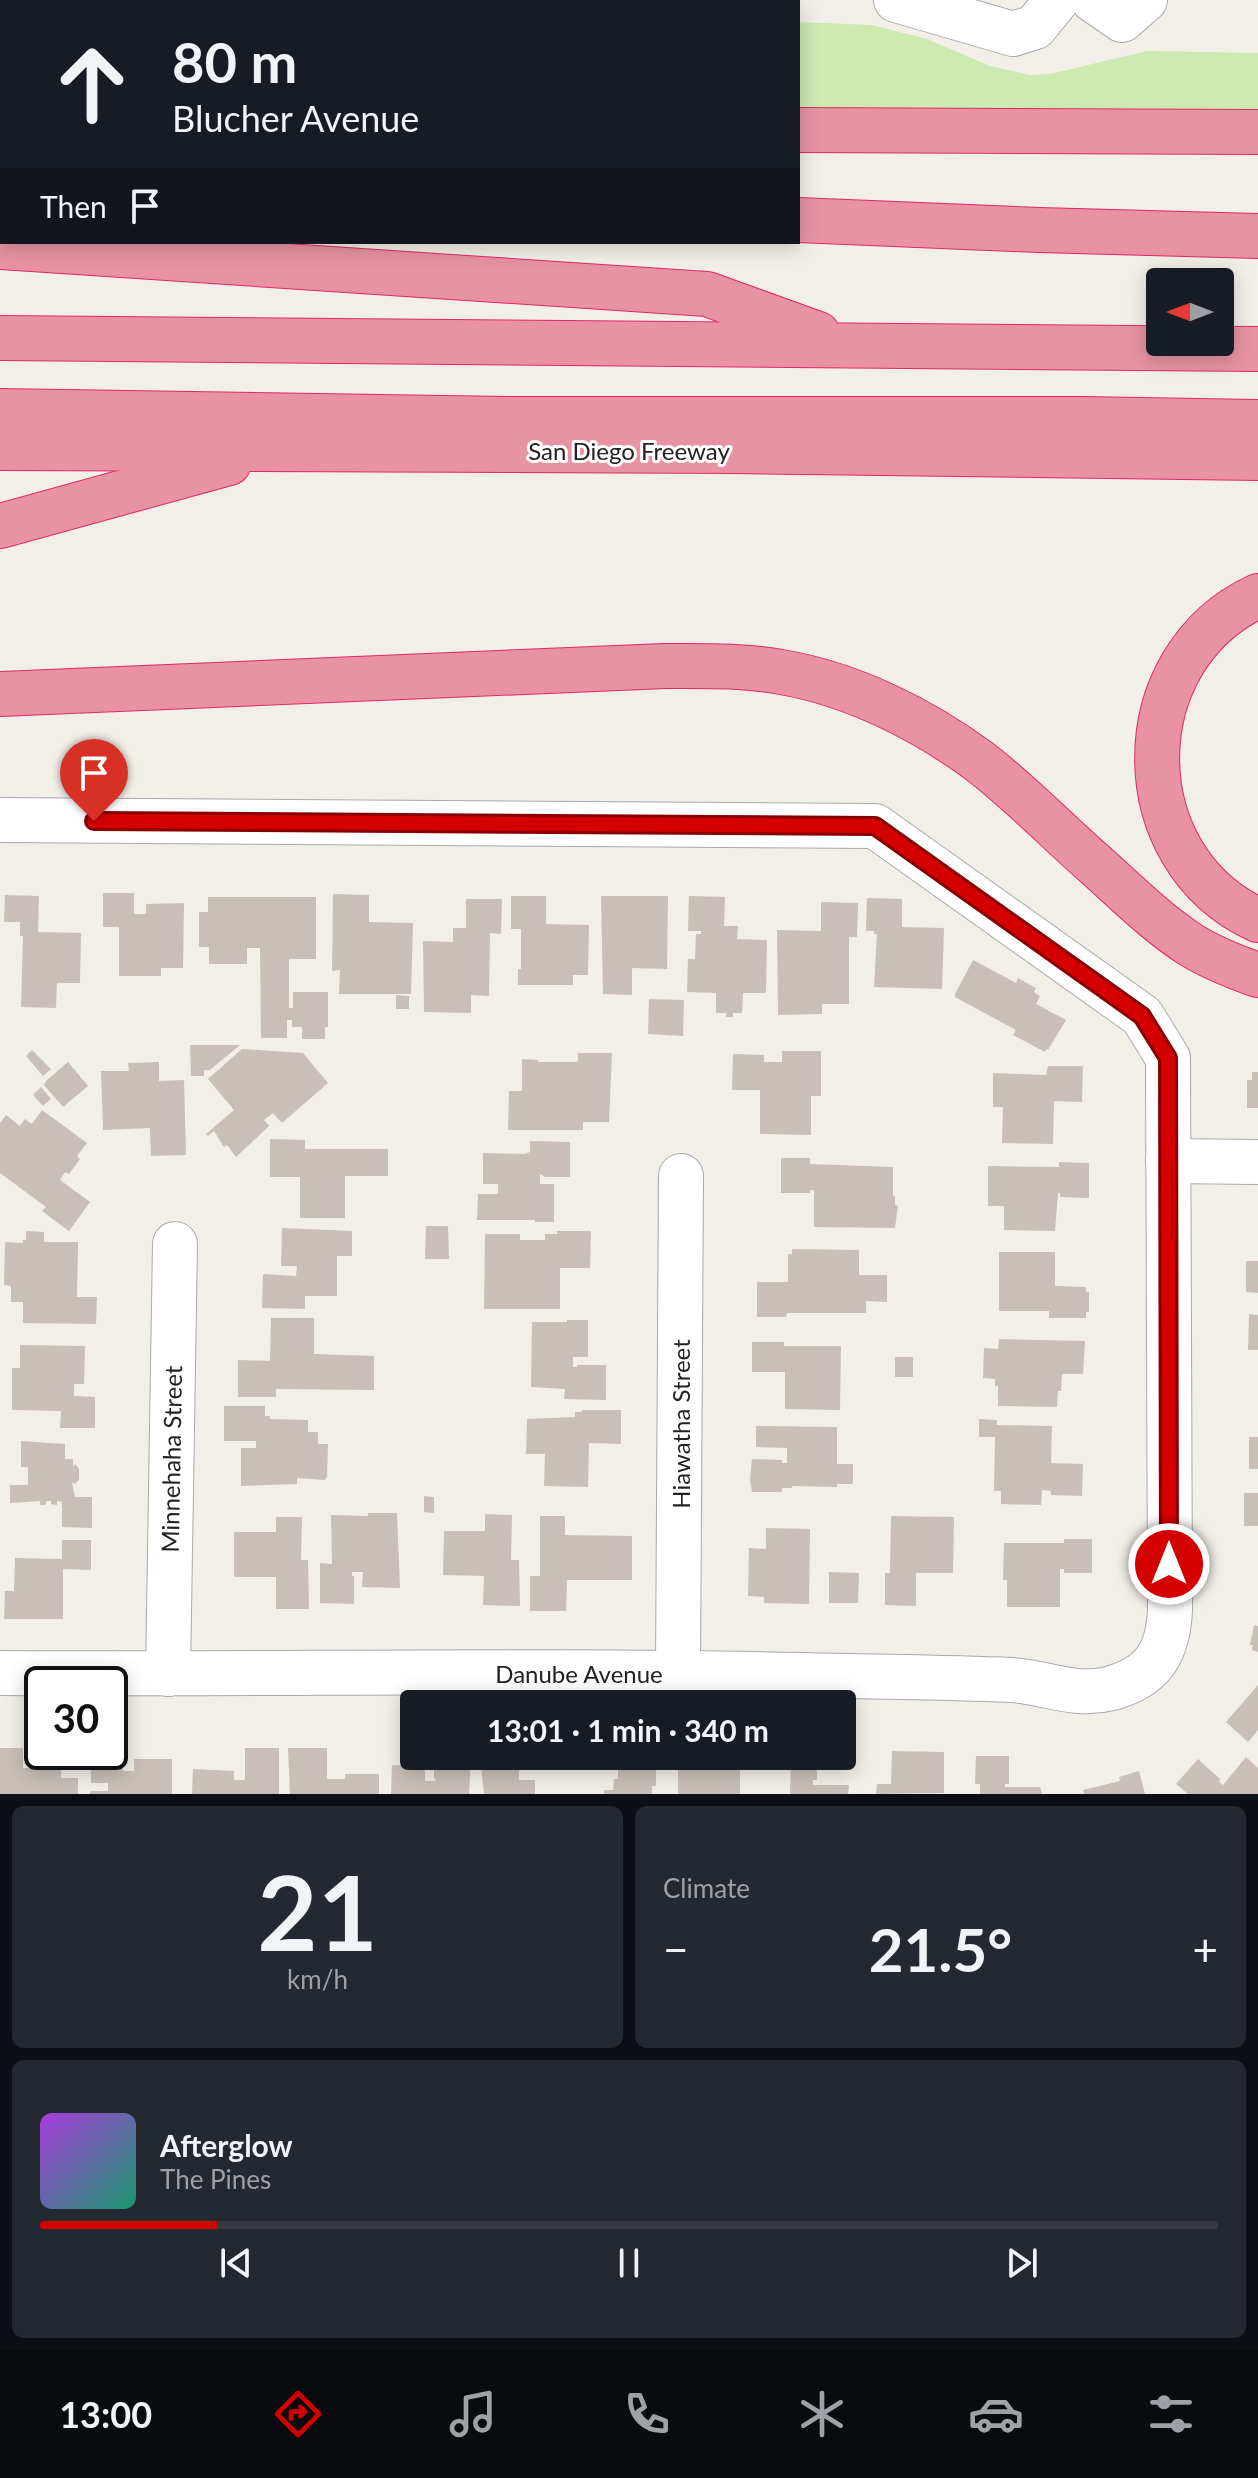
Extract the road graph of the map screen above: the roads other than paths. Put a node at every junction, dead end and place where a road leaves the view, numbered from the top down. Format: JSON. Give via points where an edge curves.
{"nodes":[{"id":1,"x":896,"y":0,"type":"edge"},
{"id":2,"x":1057,"y":0,"type":"edge"},
{"id":3,"x":1093,"y":0,"type":"edge"},
{"id":4,"x":1145,"y":0,"type":"edge"},
{"id":5,"x":800,"y":130,"type":"edge"},
{"id":6,"x":1258,"y":132,"type":"edge"},
{"id":7,"x":800,"y":220,"type":"edge"},
{"id":8,"x":1258,"y":236,"type":"edge"},
{"id":9,"x":0,"y":247,"type":"edge"},
{"id":10,"x":0,"y":338,"type":"edge"},
{"id":11,"x":851,"y":345,"type":"junction"},
{"id":12,"x":1258,"y":349,"type":"edge"},
{"id":13,"x":0,"y":389,"type":"edge"},
{"id":14,"x":1258,"y":398,"type":"edge"},
{"id":15,"x":0,"y":411,"type":"edge"},
{"id":16,"x":1258,"y":422,"type":"edge"},
{"id":17,"x":0,"y":448,"type":"edge"},
{"id":18,"x":279,"y":449,"type":"junction"},
{"id":19,"x":1258,"y":458,"type":"edge"},
{"id":20,"x":0,"y":526,"type":"edge"},
{"id":21,"x":1258,"y":596,"type":"edge"},
{"id":22,"x":0,"y":694,"type":"edge"},
{"id":23,"x":0,"y":820,"type":"edge"},
{"id":24,"x":1258,"y":920,"type":"edge"},
{"id":25,"x":1258,"y":975,"type":"edge"},
{"id":26,"x":1168,"y":1161,"type":"junction"},
{"id":27,"x":1258,"y":1162,"type":"edge"},
{"id":28,"x":681,"y":1176,"type":"dead end"},
{"id":29,"x":175,"y":1244,"type":"dead end"},
{"id":30,"x":678,"y":1672,"type":"junction"},
{"id":31,"x":0,"y":1673,"type":"edge"},
{"id":32,"x":168,"y":1674,"type":"junction"}],
"edges":[{"from":1,"to":2,"type":"street","via":[[1013,34],[1035,27]]},
{"from":3,"to":4,"type":"street","via":[[1122,20]]},
{"from":5,"to":6,"type":"highway"},
{"from":7,"to":8,"type":"highway"},
{"from":9,"to":11,"type":"highway","via":[[707,294]]},
{"from":10,"to":11,"type":"highway"},
{"from":11,"to":12,"type":"highway"},
{"from":13,"to":14,"type":"highway"},
{"from":15,"to":16,"type":"highway","via":[[524,420]]},
{"from":17,"to":18,"type":"highway","name":"San Diego Freeway"},
{"from":18,"to":19,"type":"highway","name":"San Diego Freeway"},
{"from":18,"to":20,"type":"highway"},
{"from":21,"to":24,"type":"highway","via":[[1215,624],[1179,670],[1159,725],[1156,758],[1157,785],[1177,843],[1212,888]]},
{"from":22,"to":25,"type":"highway","via":[[665,666],[781,672],[828,683],[920,723],[980,762],[1192,946]]},
{"from":23,"to":26,"type":"street","via":[[875,826],[1142,1016],[1168,1058]]},
{"from":26,"to":27,"type":"street"},
{"from":26,"to":30,"type":"street","name":"Danube Avenue","via":[[1170,1610],[1161,1656],[1127,1682],[1073,1692],[1016,1680]]},
{"from":28,"to":30,"type":"street","name":"Hiawatha Street"},
{"from":29,"to":32,"type":"street","name":"Minnehaha Street"},
{"from":30,"to":32,"type":"street","name":"Danube Avenue"},
{"from":31,"to":32,"type":"street","name":"Danube Avenue"}]}
